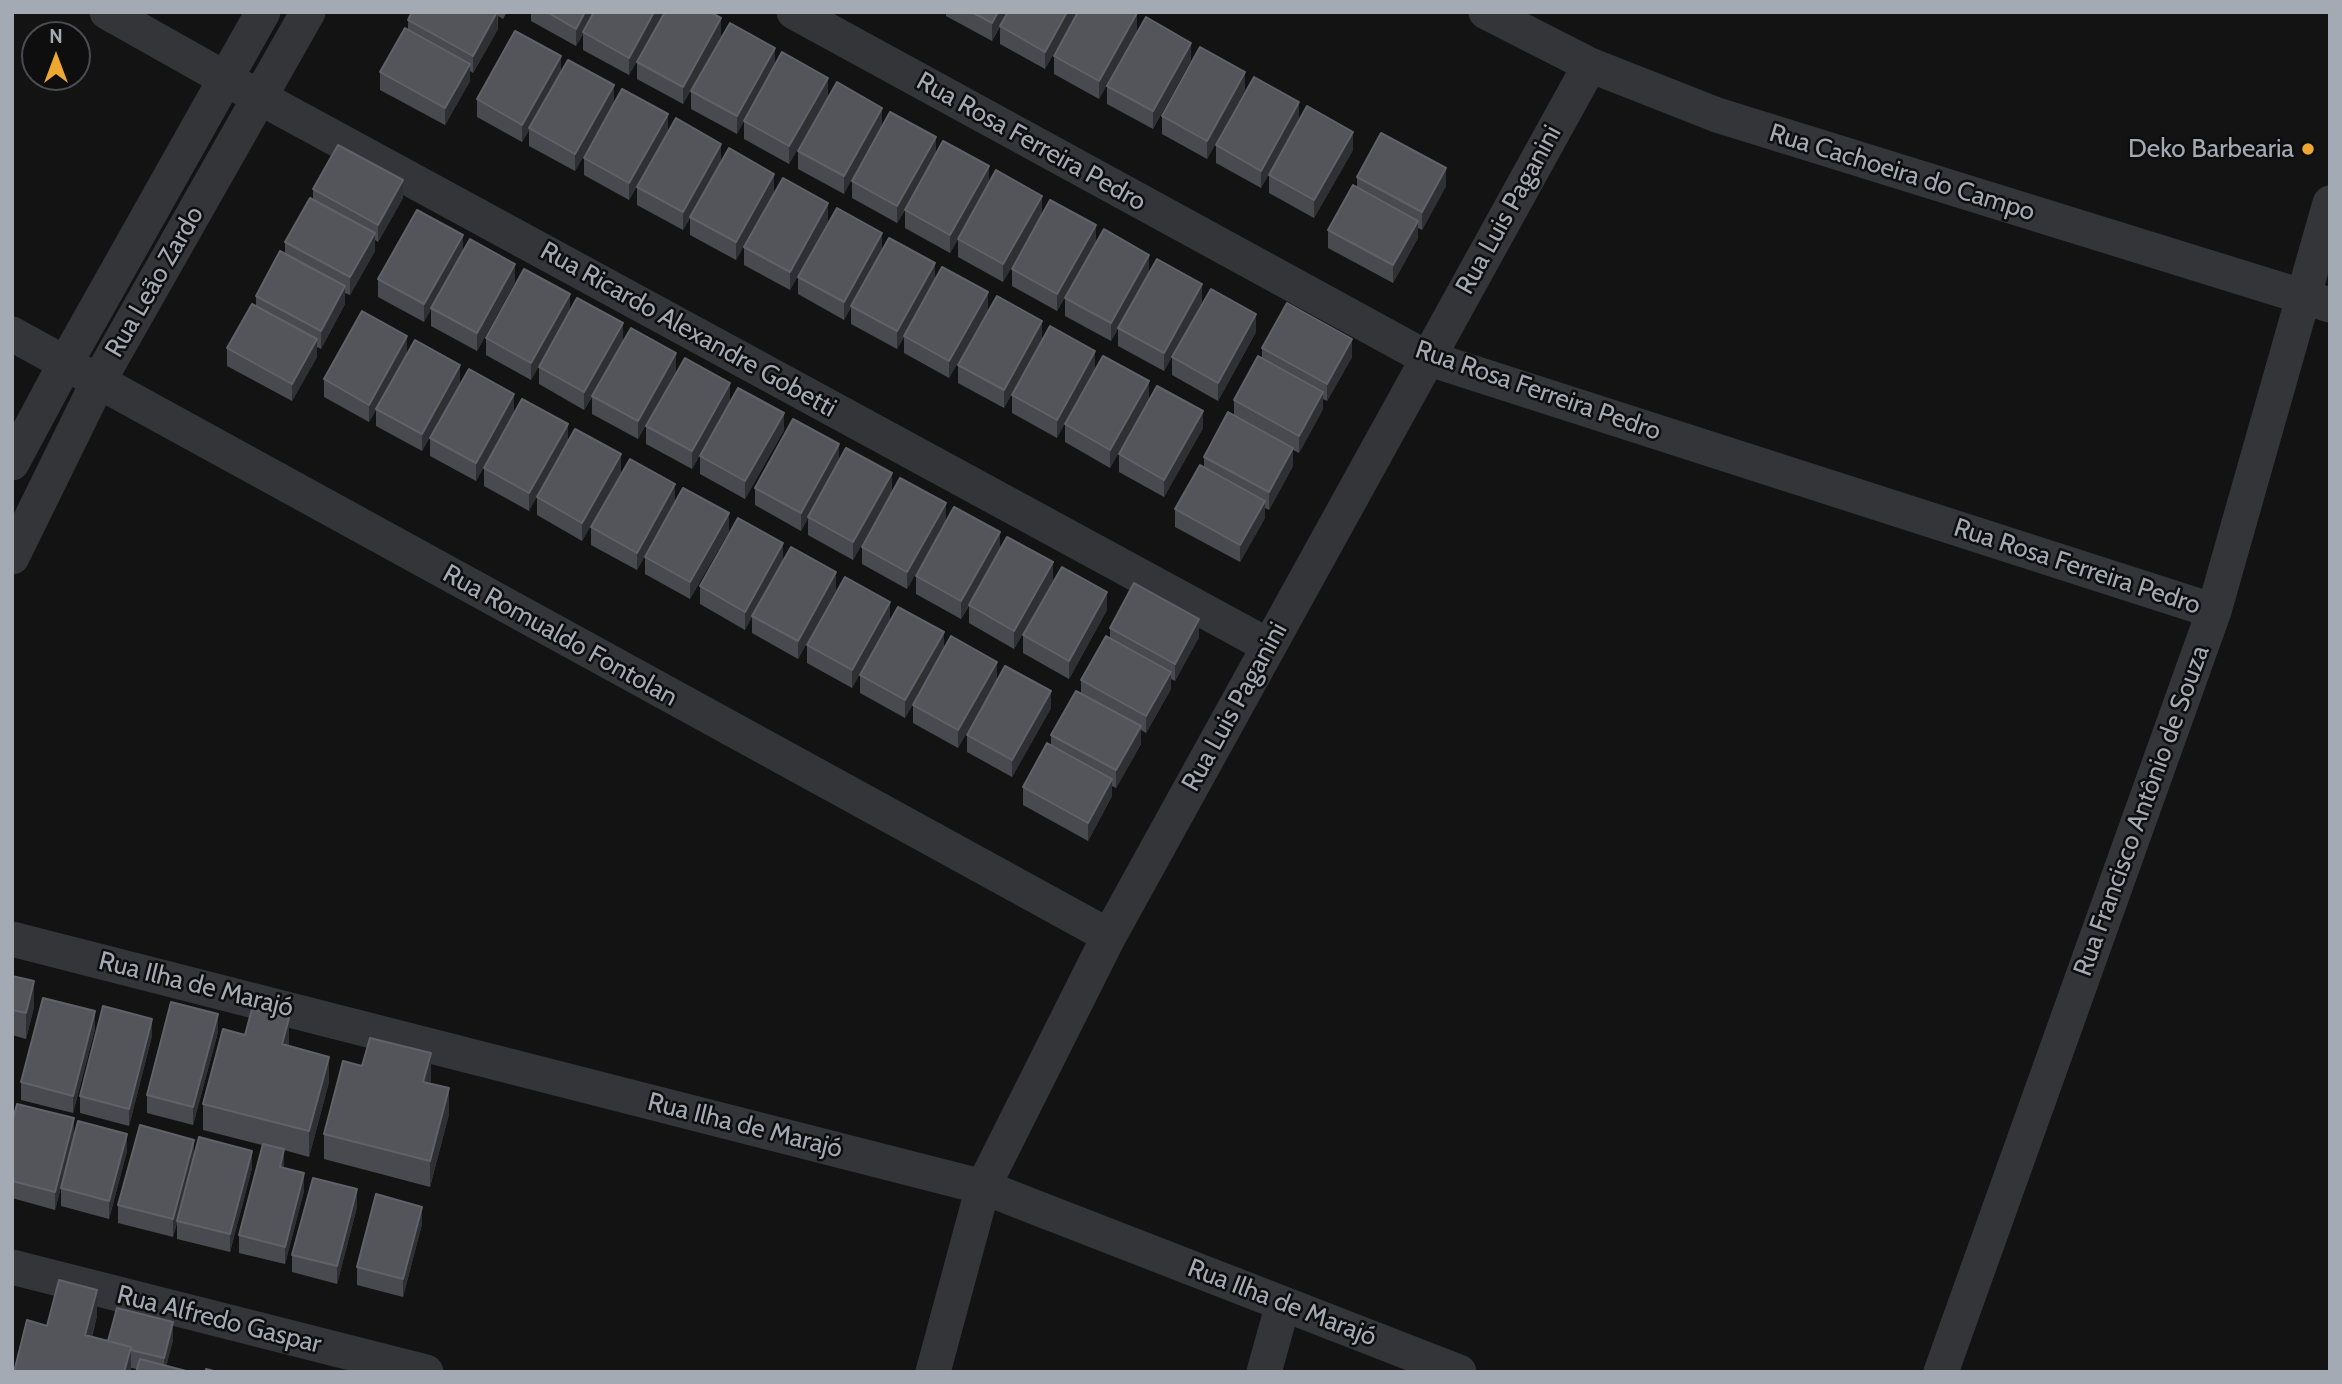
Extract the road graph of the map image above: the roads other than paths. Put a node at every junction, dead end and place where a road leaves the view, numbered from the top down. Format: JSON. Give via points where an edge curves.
{"nodes":[{"id":1,"x":107,"y":12,"type":"edge"},
{"id":2,"x":263,"y":12,"type":"edge"},
{"id":3,"x":308,"y":12,"type":"edge"},
{"id":4,"x":794,"y":12,"type":"edge"},
{"id":5,"x":1486,"y":12,"type":"edge"},
{"id":6,"x":1590,"y":65,"type":"junction"},
{"id":7,"x":226,"y":79,"type":"junction"},
{"id":8,"x":259,"y":98,"type":"junction"},
{"id":9,"x":2330,"y":203,"type":"edge"},
{"id":10,"x":2317,"y":301,"type":"edge"},
{"id":11,"x":12,"y":334,"type":"edge"},
{"id":12,"x":1427,"y":358,"type":"junction"},
{"id":13,"x":65,"y":364,"type":"junction"},
{"id":14,"x":97,"y":382,"type":"junction"},
{"id":15,"x":12,"y":463,"type":"edge"},
{"id":16,"x":12,"y":556,"type":"edge"},
{"id":17,"x":2214,"y":611,"type":"junction"},
{"id":18,"x":1269,"y":646,"type":"junction"},
{"id":19,"x":1109,"y":936,"type":"junction"},
{"id":20,"x":12,"y":939,"type":"edge"},
{"id":21,"x":983,"y":1186,"type":"junction"},
{"id":22,"x":12,"y":1268,"type":"edge"},
{"id":23,"x":1283,"y":1304,"type":"junction"},
{"id":24,"x":426,"y":1372,"type":"edge"},
{"id":25,"x":933,"y":1372,"type":"edge"},
{"id":26,"x":1264,"y":1372,"type":"edge"},
{"id":27,"x":1459,"y":1372,"type":"edge"},
{"id":28,"x":1941,"y":1372,"type":"edge"}],
"edges":[{"from":1,"to":7,"type":"street","name":"Rua Ricardo Alexandre Gobetti"},
{"from":2,"to":7,"type":"street","name":"Rua Leão Zardo"},
{"from":3,"to":8,"type":"street","name":"Rua Leão Zardo"},
{"from":4,"to":12,"type":"street","name":"Rua Rosa Ferreira Pedro"},
{"from":5,"to":6,"type":"street","name":"Rua Cachoeira do Campo"},
{"from":6,"to":10,"type":"street","name":"Rua Cachoeira do Campo","via":[[1717,115]]},
{"from":6,"to":12,"type":"street","name":"Rua Luis Paganini"},
{"from":7,"to":8,"type":"street","name":"Rua Ricardo Alexandre Gobetti"},
{"from":7,"to":13,"type":"street","name":"Rua Leão Zardo"},
{"from":8,"to":14,"type":"street","name":"Rua Leão Zardo"},
{"from":8,"to":18,"type":"street","name":"Rua Ricardo Alexandre Gobetti"},
{"from":9,"to":10,"type":"street","name":"Rua Francisco Antônio de Souza"},
{"from":10,"to":17,"type":"street","name":"Rua Francisco Antônio de Souza"},
{"from":11,"to":13,"type":"street","name":"Rua Romualdo Fontolan"},
{"from":12,"to":17,"type":"street","name":"Rua Rosa Ferreira Pedro"},
{"from":12,"to":18,"type":"street","name":"Rua Luis Paganini"},
{"from":13,"to":14,"type":"street","name":"Rua Romualdo Fontolan"},
{"from":13,"to":15,"type":"street","name":"Rua Leão Zardo"},
{"from":14,"to":16,"type":"street","name":"Rua Leão Zardo"},
{"from":14,"to":19,"type":"street","name":"Rua Romualdo Fontolan"},
{"from":17,"to":28,"type":"street","name":"Rua Francisco Antônio de Souza"},
{"from":18,"to":19,"type":"street","name":"Rua Luis Paganini"},
{"from":19,"to":21,"type":"street","name":"Rua Luis Paganini"},
{"from":20,"to":21,"type":"street","name":"Rua Ilha de Marajó"},
{"from":21,"to":23,"type":"street","name":"Rua Ilha de Marajó"},
{"from":21,"to":25,"type":"street","name":"Rua Luis Paganini"},
{"from":22,"to":24,"type":"street","name":"Rua Alfredo Gaspar"},
{"from":23,"to":26,"type":"street"},
{"from":23,"to":27,"type":"street","name":"Rua Ilha de Marajó"}]}
